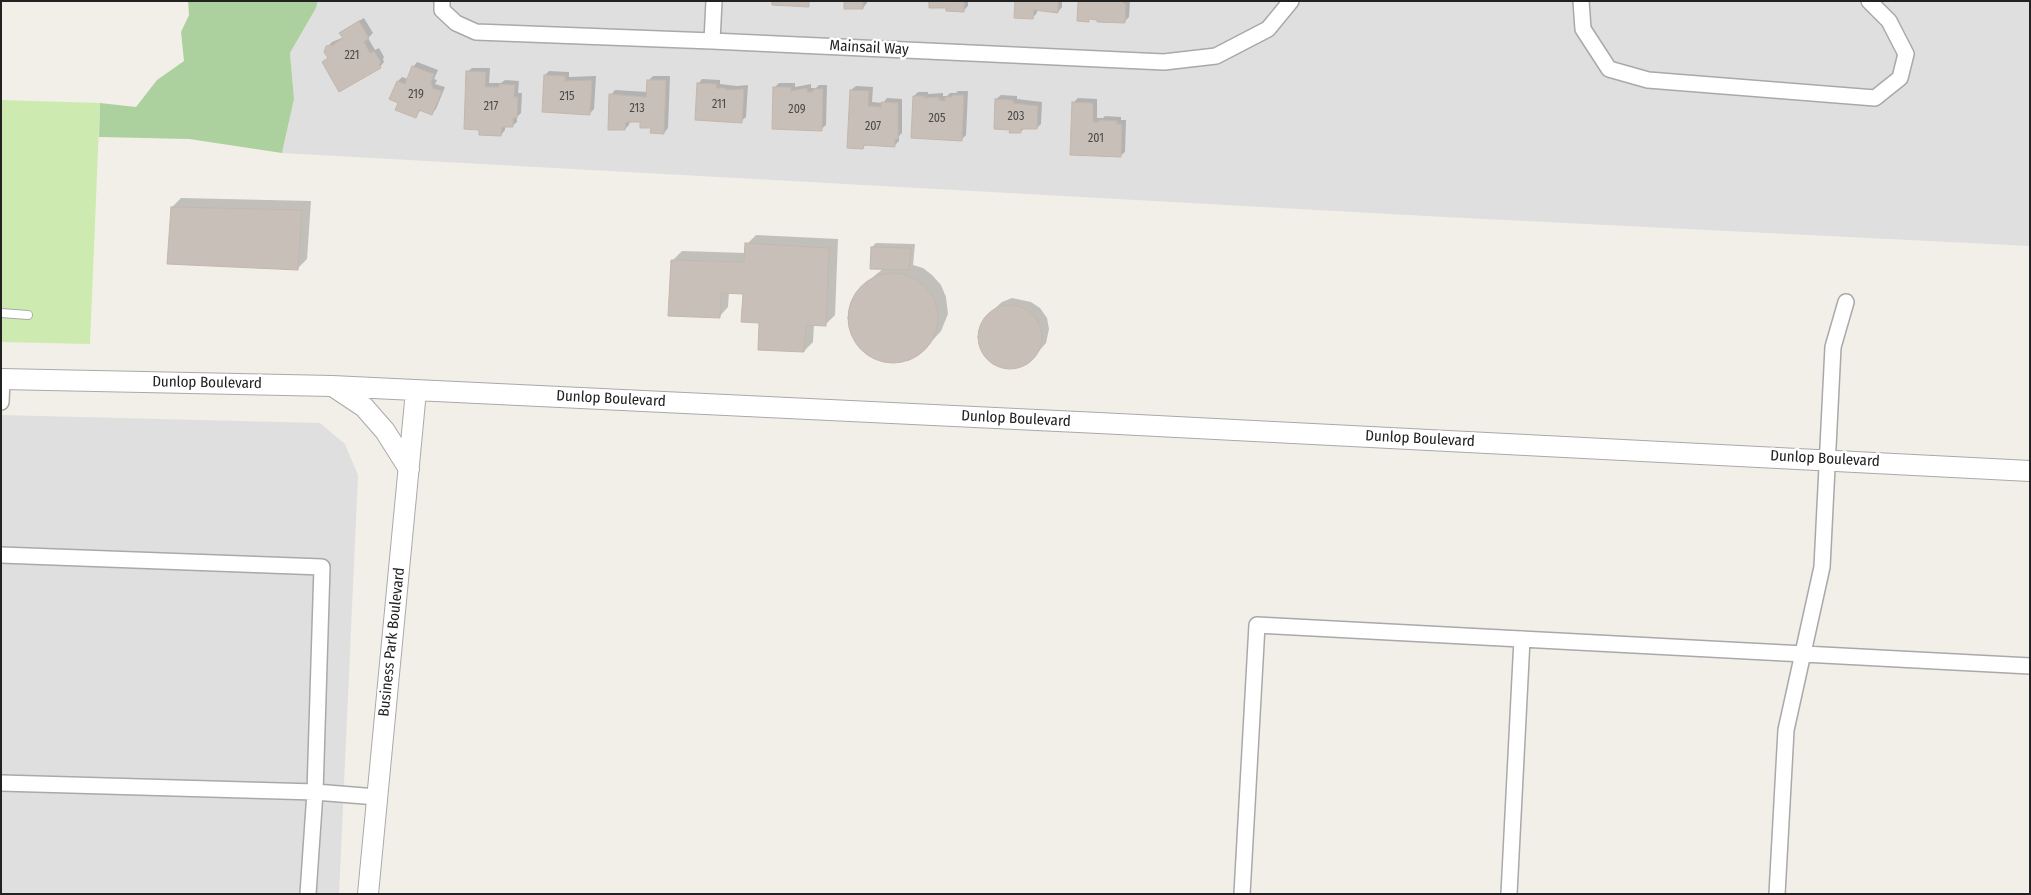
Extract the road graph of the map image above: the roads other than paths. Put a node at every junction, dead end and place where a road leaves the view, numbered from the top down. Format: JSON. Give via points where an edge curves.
{"nodes":[{"id":1,"x":442,"y":1,"type":"edge"},
{"id":2,"x":714,"y":1,"type":"edge"},
{"id":3,"x":1291,"y":1,"type":"edge"},
{"id":4,"x":1581,"y":1,"type":"edge"},
{"id":5,"x":1869,"y":1,"type":"edge"},
{"id":6,"x":712,"y":40,"type":"junction"},
{"id":7,"x":1846,"y":302,"type":"dead end"},
{"id":8,"x":1,"y":313,"type":"edge"},
{"id":9,"x":28,"y":315,"type":"dead end"},
{"id":10,"x":2,"y":379,"type":"edge"},
{"id":11,"x":332,"y":386,"type":"junction"},
{"id":12,"x":416,"y":391,"type":"junction"},
{"id":13,"x":1,"y":402,"type":"edge"},
{"id":14,"x":1827,"y":460,"type":"junction"},
{"id":15,"x":409,"y":470,"type":"junction"},
{"id":16,"x":2030,"y":471,"type":"edge"},
{"id":17,"x":1,"y":555,"type":"edge"},
{"id":18,"x":1522,"y":639,"type":"junction"},
{"id":19,"x":1804,"y":654,"type":"junction"},
{"id":20,"x":2030,"y":666,"type":"edge"},
{"id":21,"x":1,"y":783,"type":"edge"},
{"id":22,"x":315,"y":792,"type":"junction"},
{"id":23,"x":377,"y":797,"type":"junction"},
{"id":24,"x":308,"y":894,"type":"edge"},
{"id":25,"x":368,"y":894,"type":"edge"},
{"id":26,"x":1242,"y":894,"type":"edge"},
{"id":27,"x":1509,"y":894,"type":"edge"},
{"id":28,"x":1776,"y":894,"type":"edge"}],
"edges":[{"from":1,"to":6,"type":"street","name":"Mainsail Way","via":[[442,10],[456,23],[476,32]]},
{"from":2,"to":6,"type":"street"},
{"from":3,"to":6,"type":"street","name":"Mainsail Way","via":[[1268,29],[1216,56],[1164,62]]},
{"from":4,"to":5,"type":"street","via":[[1583,28],[1609,69],[1648,80],[1876,98],[1900,78],[1906,54],[1889,21]]},
{"from":7,"to":14,"type":"street","via":[[1833,347]]},
{"from":8,"to":9,"type":"lane"},
{"from":10,"to":11,"type":"street","name":"Dunlop Boulevard"},
{"from":10,"to":13,"type":"street"},
{"from":11,"to":12,"type":"street","name":"Dunlop Boulevard"},
{"from":11,"to":15,"type":"street","via":[[364,407],[385,430]]},
{"from":12,"to":14,"type":"street","name":"Dunlop Boulevard"},
{"from":12,"to":15,"type":"street","name":"Business Park Boulevard"},
{"from":14,"to":16,"type":"street","name":"Dunlop Boulevard"},
{"from":14,"to":19,"type":"street","via":[[1822,566]]},
{"from":15,"to":23,"type":"street","name":"Business Park Boulevard"},
{"from":17,"to":22,"type":"street","via":[[322,567]]},
{"from":18,"to":19,"type":"street"},
{"from":18,"to":26,"type":"street","via":[[1257,625]]},
{"from":18,"to":27,"type":"street"},
{"from":19,"to":20,"type":"street"},
{"from":19,"to":28,"type":"street","via":[[1786,730]]},
{"from":21,"to":22,"type":"street"},
{"from":22,"to":23,"type":"street"},
{"from":22,"to":24,"type":"street"},
{"from":23,"to":25,"type":"street","name":"Business Park Boulevard"}]}
